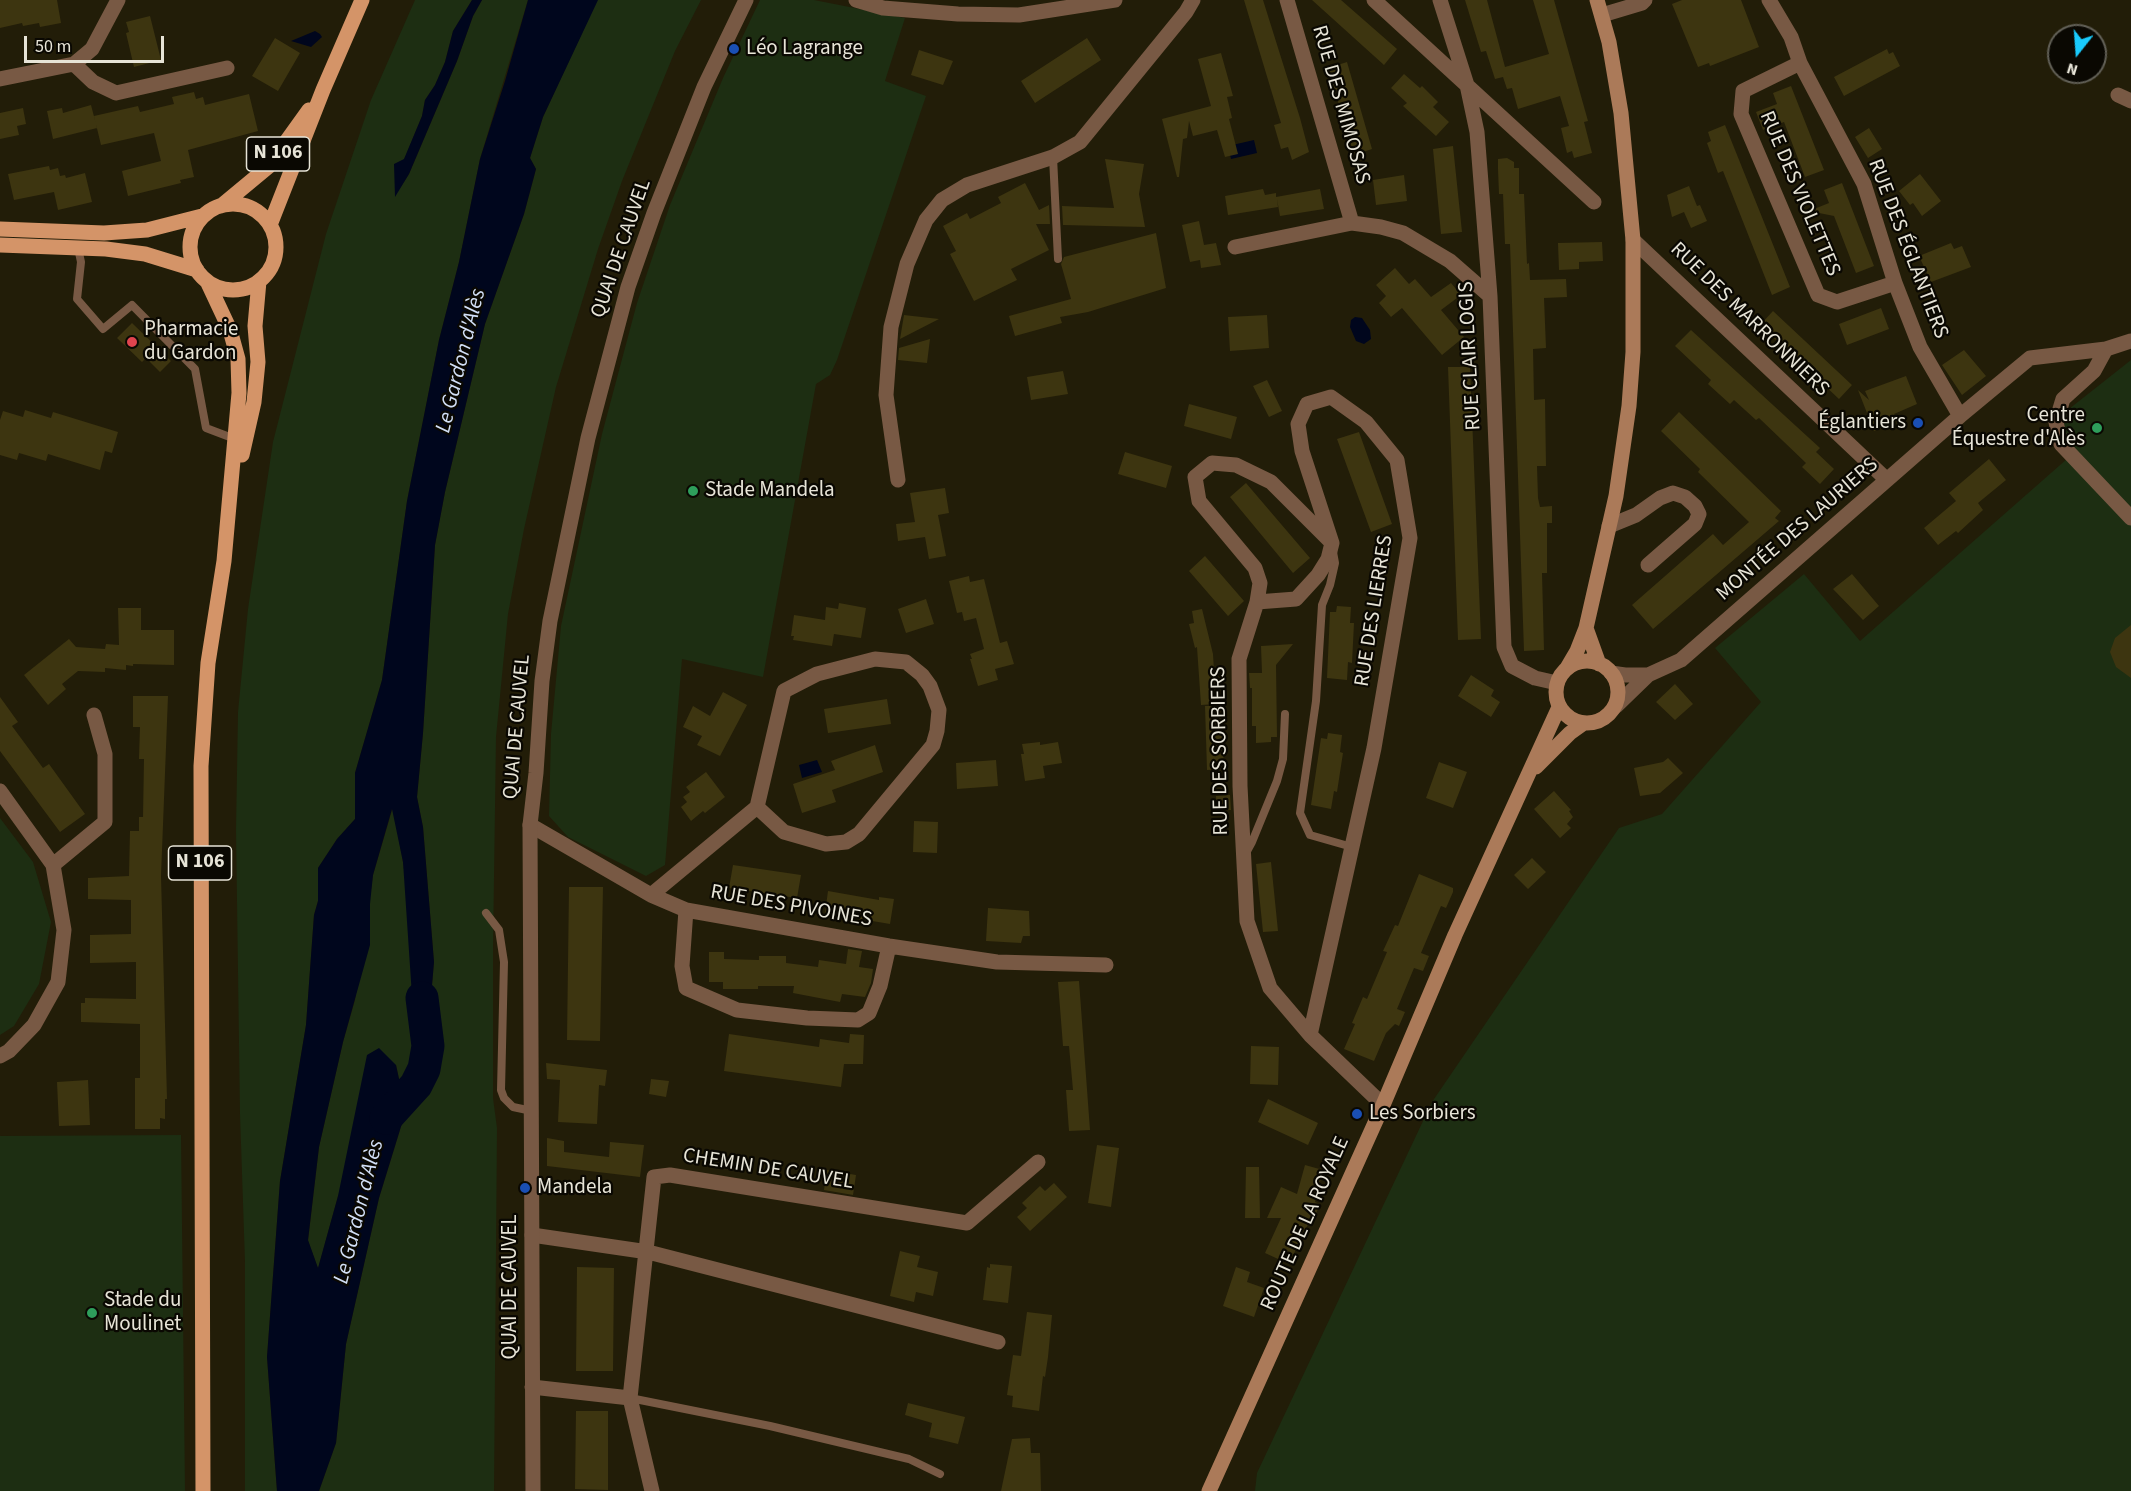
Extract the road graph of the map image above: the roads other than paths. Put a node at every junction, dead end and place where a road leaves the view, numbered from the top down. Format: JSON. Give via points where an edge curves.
{"nodes":[{"id":1,"x":118,"y":0,"type":"edge"},
{"id":2,"x":362,"y":0,"type":"edge"},
{"id":3,"x":746,"y":0,"type":"edge"},
{"id":4,"x":856,"y":0,"type":"edge"},
{"id":5,"x":1115,"y":0,"type":"edge"},
{"id":6,"x":1193,"y":0,"type":"edge"},
{"id":7,"x":1287,"y":0,"type":"edge"},
{"id":8,"x":1374,"y":0,"type":"edge"},
{"id":9,"x":1440,"y":0,"type":"edge"},
{"id":10,"x":1597,"y":0,"type":"edge"},
{"id":11,"x":1645,"y":0,"type":"edge"},
{"id":12,"x":1768,"y":0,"type":"edge"},
{"id":13,"x":1602,"y":15,"type":"junction"},
{"id":14,"x":1800,"y":63,"type":"junction"},
{"id":15,"x":74,"y":64,"type":"junction"},
{"id":16,"x":227,"y":68,"type":"dead end"},
{"id":17,"x":0,"y":79,"type":"edge"},
{"id":18,"x":1467,"y":85,"type":"junction"},
{"id":19,"x":323,"y":90,"type":"junction"},
{"id":20,"x":1053,"y":157,"type":"junction"},
{"id":21,"x":1594,"y":202,"type":"dead end"},
{"id":22,"x":221,"y":206,"type":"junction"},
{"id":23,"x":202,"y":216,"type":"junction"},
{"id":24,"x":1352,"y":223,"type":"junction"},
{"id":25,"x":270,"y":225,"type":"junction"},
{"id":26,"x":0,"y":229,"type":"edge"},
{"id":27,"x":1633,"y":240,"type":"junction"},
{"id":28,"x":0,"y":245,"type":"edge"},
{"id":29,"x":1235,"y":247,"type":"dead end"},
{"id":30,"x":78,"y":248,"type":"junction"},
{"id":31,"x":1058,"y":259,"type":"dead end"},
{"id":32,"x":202,"y":276,"type":"junction"},
{"id":33,"x":259,"y":282,"type":"junction"},
{"id":34,"x":1894,"y":283,"type":"junction"},
{"id":35,"x":1490,"y":296,"type":"junction"},
{"id":36,"x":2131,"y":341,"type":"edge"},
{"id":37,"x":2106,"y":349,"type":"junction"},
{"id":38,"x":1960,"y":416,"type":"junction"},
{"id":39,"x":235,"y":439,"type":"junction"},
{"id":40,"x":898,"y":480,"type":"dead end"},
{"id":41,"x":1887,"y":480,"type":"junction"},
{"id":42,"x":229,"y":507,"type":"junction"},
{"id":43,"x":2131,"y":518,"type":"edge"},
{"id":44,"x":1609,"y":526,"type":"junction"},
{"id":45,"x":1332,"y":543,"type":"junction"},
{"id":46,"x":1648,"y":565,"type":"dead end"},
{"id":47,"x":1257,"y":602,"type":"junction"},
{"id":48,"x":1586,"y":627,"type":"junction"},
{"id":49,"x":1567,"y":668,"type":"junction"},
{"id":50,"x":1605,"y":668,"type":"junction"},
{"id":51,"x":1648,"y":675,"type":"junction"},
{"id":52,"x":1557,"y":683,"type":"junction"},
{"id":53,"x":1616,"y":705,"type":"junction"},
{"id":54,"x":1559,"y":707,"type":"junction"},
{"id":55,"x":1286,"y":714,"type":"dead end"},
{"id":56,"x":94,"y":715,"type":"dead end"},
{"id":57,"x":1584,"y":723,"type":"junction"},
{"id":58,"x":1527,"y":775,"type":"junction"},
{"id":59,"x":0,"y":791,"type":"edge"},
{"id":60,"x":757,"y":807,"type":"junction"},
{"id":61,"x":530,"y":825,"type":"junction"},
{"id":62,"x":1352,"y":847,"type":"junction"},
{"id":63,"x":1244,"y":856,"type":"junction"},
{"id":64,"x":53,"y":865,"type":"junction"},
{"id":65,"x":651,"y":895,"type":"junction"},
{"id":66,"x":686,"y":910,"type":"junction"},
{"id":67,"x":486,"y":914,"type":"dead end"},
{"id":68,"x":890,"y":946,"type":"junction"},
{"id":69,"x":1106,"y":965,"type":"dead end"},
{"id":70,"x":1310,"y":1035,"type":"junction"},
{"id":71,"x":0,"y":1056,"type":"edge"},
{"id":72,"x":1383,"y":1105,"type":"junction"},
{"id":73,"x":532,"y":1111,"type":"junction"},
{"id":74,"x":1038,"y":1162,"type":"dead end"},
{"id":75,"x":532,"y":1235,"type":"junction"},
{"id":76,"x":648,"y":1252,"type":"junction"},
{"id":77,"x":998,"y":1342,"type":"dead end"},
{"id":78,"x":532,"y":1387,"type":"junction"},
{"id":79,"x":630,"y":1398,"type":"junction"},
{"id":80,"x":940,"y":1474,"type":"dead end"},
{"id":81,"x":203,"y":1491,"type":"edge"},
{"id":82,"x":533,"y":1491,"type":"edge"},
{"id":83,"x":652,"y":1491,"type":"edge"},
{"id":84,"x":1209,"y":1491,"type":"edge"}],
"edges":[{"from":1,"to":15,"type":"street","via":[[92,49]]},
{"from":2,"to":19,"type":"main road","number":"N 106"},
{"from":3,"to":61,"type":"street","name":"QUAI DE CAUVEL","via":[[704,87],[658,202],[608,360],[550,621]]},
{"from":4,"to":5,"type":"street","via":[[884,8],[1018,15]]},
{"from":6,"to":20,"type":"street","via":[[1080,142]]},
{"from":7,"to":24,"type":"street","name":"RUE DES MIMOSAS"},
{"from":8,"to":18,"type":"street"},
{"from":9,"to":18,"type":"street","name":"RUE CLAIR LOGIS"},
{"from":10,"to":13,"type":"main road"},
{"from":11,"to":13,"type":"street"},
{"from":12,"to":14,"type":"street","name":"RUE DES ÉGLANTIERS","via":[[1791,37]]},
{"from":13,"to":27,"type":"main road","via":[[1621,113]]},
{"from":14,"to":34,"type":"street","name":"RUE DES ÉGLANTIERS","via":[[1864,184]]},
{"from":14,"to":34,"type":"street","name":"RUE DES VIOLETTES","via":[[1743,91],[1741,114],[1818,295],[1837,302]]},
{"from":15,"to":16,"type":"street","via":[[93,82],[116,93]]},
{"from":15,"to":17,"type":"street"},
{"from":18,"to":21,"type":"street"},
{"from":18,"to":35,"type":"street","name":"RUE CLAIR LOGIS","via":[[1478,132]]},
{"from":19,"to":22,"type":"main road","number":"N 106","via":[[268,167]]},
{"from":19,"to":25,"type":"main road","number":"N 106"},
{"from":20,"to":31,"type":"lane"},
{"from":20,"to":40,"type":"street","via":[[966,185],[942,200],[926,220],[907,264],[891,327],[886,395]]},
{"from":22,"to":23,"type":"main road"},
{"from":22,"to":25,"type":"main road","via":[[249,207]]},
{"from":23,"to":26,"type":"main road","via":[[147,230],[104,233]]},
{"from":23,"to":32,"type":"main road","via":[[190,242],[191,257]]},
{"from":24,"to":29,"type":"street"},
{"from":24,"to":35,"type":"street","via":[[1403,233],[1450,261]]},
{"from":25,"to":33,"type":"main road","via":[[276,239],[276,255]]},
{"from":27,"to":41,"type":"street","name":"RUE DES MARRONNIERS"},
{"from":27,"to":44,"type":"main road","via":[[1635,298],[1629,406]]},
{"from":28,"to":30,"type":"main road"},
{"from":30,"to":32,"type":"main road","via":[[145,254]]},
{"from":30,"to":39,"type":"lane","via":[[81,262],[77,299],[103,329],[132,305],[195,369],[206,428]]},
{"from":32,"to":33,"type":"main road","via":[[219,288],[233,290]]},
{"from":32,"to":39,"type":"main road","number":"N 106","via":[[230,330],[238,359]]},
{"from":33,"to":42,"type":"main road","number":"N 106","via":[[254,402]]},
{"from":34,"to":38,"type":"street","name":"RUE DES ÉGLANTIERS","via":[[1920,347]]},
{"from":35,"to":52,"type":"street","name":"RUE CLAIR LOGIS","via":[[1504,647],[1512,666],[1535,678]]},
{"from":36,"to":37,"type":"street","name":"MONTÉE DES LAURIERS"},
{"from":37,"to":38,"type":"street","name":"MONTÉE DES LAURIERS","via":[[2030,357]]},
{"from":37,"to":43,"type":"street","via":[[2094,371],[2063,399],[2056,423],[2061,444]]},
{"from":38,"to":41,"type":"street","name":"MONTÉE DES LAURIERS"},
{"from":39,"to":42,"type":"main road","number":"N 106"},
{"from":41,"to":51,"type":"street","name":"MONTÉE DES LAURIERS","via":[[1681,660]]},
{"from":42,"to":81,"type":"main road","number":"N 106","via":[[208,663],[201,766]]},
{"from":44,"to":46,"type":"street","via":[[1673,493],[1695,506],[1695,524]]},
{"from":44,"to":48,"type":"main road"},
{"from":45,"to":47,"type":"street","via":[[1318,575],[1296,599]]},
{"from":45,"to":47,"type":"street","name":"RUE DES SORBIERS","via":[[1271,482],[1236,465],[1212,463],[1195,477],[1198,501],[1256,568],[1260,583]]},
{"from":45,"to":62,"type":"lane","via":[[1335,563],[1322,605],[1316,700],[1300,813],[1310,835]]},
{"from":45,"to":62,"type":"street","name":"RUE DES LIERRES","via":[[1302,451],[1298,424],[1307,404],[1331,397],[1366,422],[1397,460],[1410,538],[1374,748]]},
{"from":47,"to":63,"type":"street","name":"RUE DES SORBIERS","via":[[1239,659]]},
{"from":48,"to":49,"type":"main road"},
{"from":48,"to":50,"type":"main road"},
{"from":49,"to":50,"type":"main road","via":[[1582,662]]},
{"from":49,"to":52,"type":"main road"},
{"from":50,"to":51,"type":"street","name":"MONTÉE DES LAURIERS","via":[[1625,675]]},
{"from":50,"to":53,"type":"main road","via":[[1618,688]]},
{"from":51,"to":53,"type":"street","name":"MONTÉE DES LAURIERS"},
{"from":52,"to":54,"type":"main road"},
{"from":53,"to":57,"type":"main road","via":[[1603,719]]},
{"from":54,"to":57,"type":"main road","via":[[1574,721]]},
{"from":54,"to":58,"type":"main road","name":"ROUTE DE LA ROYALE"},
{"from":55,"to":63,"type":"lane","via":[[1283,759],[1277,781]]},
{"from":56,"to":64,"type":"street","via":[[105,754],[105,822]]},
{"from":57,"to":58,"type":"main road","name":"ROUTE DE LA ROYALE"},
{"from":58,"to":72,"type":"main road","name":"ROUTE DE LA ROYALE"},
{"from":59,"to":64,"type":"street"},
{"from":60,"to":60,"type":"street","via":[[784,832],[826,844],[846,842],[859,834],[933,745],[939,710],[922,675],[906,662],[875,659],[817,674],[784,691]]},
{"from":60,"to":65,"type":"street"},
{"from":61,"to":65,"type":"street","name":"RUE DES PIVOINES"},
{"from":61,"to":73,"type":"street","name":"QUAI DE CAUVEL"},
{"from":62,"to":70,"type":"street","name":"RUE DES LIERRES"},
{"from":63,"to":70,"type":"street","name":"RUE DES SORBIERS","via":[[1247,921],[1270,988]]},
{"from":64,"to":71,"type":"street","via":[[64,930],[58,982],[34,1024]]},
{"from":65,"to":66,"type":"street","name":"RUE DES PIVOINES"},
{"from":66,"to":68,"type":"street","name":"RUE DES PIVOINES"},
{"from":66,"to":68,"type":"street","name":"RUE DES PIVOINES","via":[[682,966],[686,988],[737,1010],[858,1020],[868,1013],[880,987]]},
{"from":67,"to":73,"type":"lane","via":[[499,930],[504,962],[501,1090],[513,1107]]},
{"from":68,"to":69,"type":"street","name":"RUE DES PIVOINES","via":[[997,962]]},
{"from":70,"to":72,"type":"street","name":"RUE DES SORBIERS"},
{"from":72,"to":84,"type":"main road","name":"ROUTE DE LA ROYALE"},
{"from":73,"to":75,"type":"street","name":"QUAI DE CAUVEL"},
{"from":74,"to":76,"type":"street","name":"CHEMIN DE CAUVEL","via":[[967,1223],[670,1175],[654,1177]]},
{"from":75,"to":76,"type":"street"},
{"from":75,"to":78,"type":"street","name":"QUAI DE CAUVEL"},
{"from":76,"to":77,"type":"street"},
{"from":76,"to":79,"type":"street","name":"CHEMIN DE CAUVEL"},
{"from":78,"to":79,"type":"street"},
{"from":78,"to":82,"type":"street","name":"QUAI DE CAUVEL"},
{"from":79,"to":80,"type":"lane","via":[[909,1459]]},
{"from":79,"to":83,"type":"street","name":"CHEMIN DE CAUVEL"}]}
